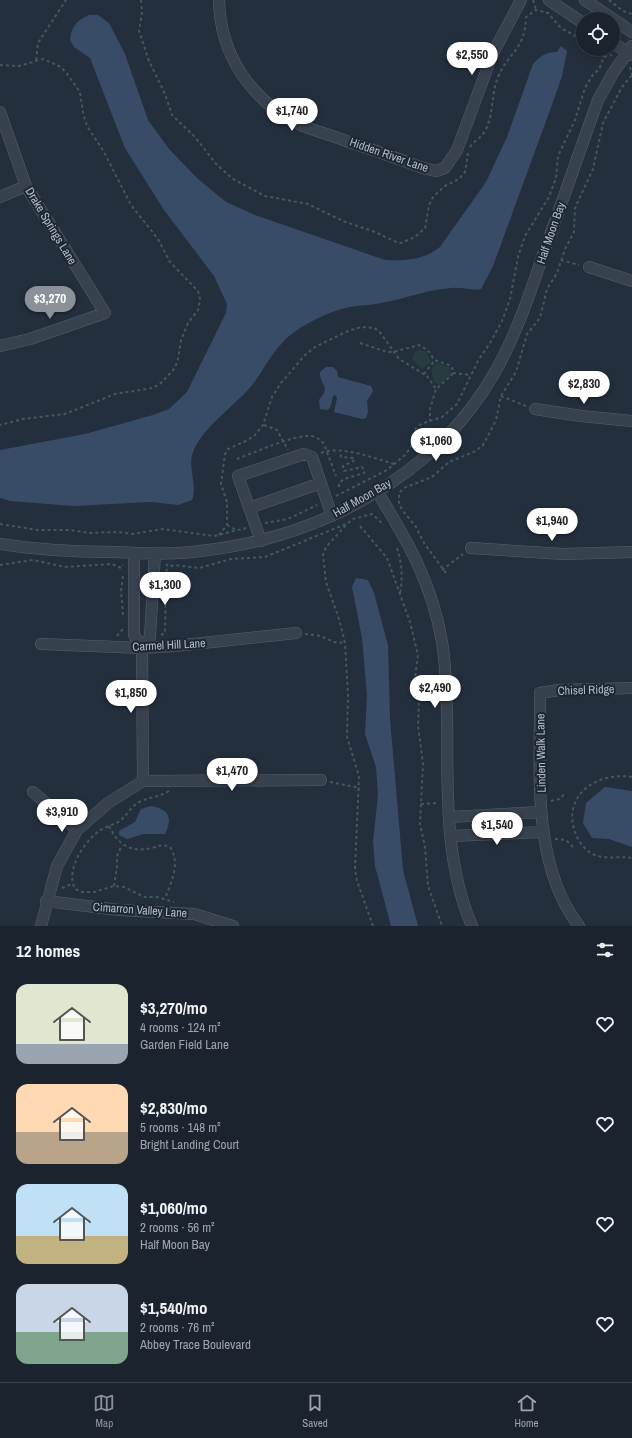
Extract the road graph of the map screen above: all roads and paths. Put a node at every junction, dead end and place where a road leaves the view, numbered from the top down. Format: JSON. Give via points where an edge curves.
{"nodes":[{"id":1,"x":66,"y":0,"type":"edge"},
{"id":2,"x":219,"y":0,"type":"edge"},
{"id":3,"x":521,"y":0,"type":"edge"},
{"id":4,"x":533,"y":0,"type":"edge"},
{"id":5,"x":549,"y":0,"type":"edge"},
{"id":6,"x":585,"y":0,"type":"edge"},
{"id":7,"x":609,"y":0,"type":"edge"},
{"id":8,"x":536,"y":10,"type":"dead end"},
{"id":9,"x":603,"y":12,"type":"edge"},
{"id":10,"x":632,"y":14,"type":"edge"},
{"id":11,"x":576,"y":18,"type":"edge"},
{"id":12,"x":620,"y":24,"type":"edge"},
{"id":13,"x":632,"y":32,"type":"edge"},
{"id":14,"x":620,"y":46,"type":"edge"},
{"id":15,"x":631,"y":51,"type":"edge"},
{"id":16,"x":603,"y":56,"type":"edge"},
{"id":17,"x":36,"y":60,"type":"junction"},
{"id":18,"x":0,"y":65,"type":"edge"},
{"id":19,"x":0,"y":112,"type":"edge"},
{"id":20,"x":26,"y":186,"type":"junction"},
{"id":21,"x":0,"y":197,"type":"edge"},
{"id":22,"x":560,"y":260,"type":"dead end"},
{"id":23,"x":588,"y":267,"type":"joint"},
{"id":24,"x":632,"y":281,"type":"edge"},
{"id":25,"x":360,"y":343,"type":"dead end"},
{"id":26,"x":0,"y":346,"type":"edge"},
{"id":27,"x":393,"y":352,"type":"junction"},
{"id":28,"x":435,"y":360,"type":"junction"},
{"id":29,"x":453,"y":373,"type":"junction"},
{"id":30,"x":424,"y":374,"type":"junction"},
{"id":31,"x":471,"y":375,"type":"junction"},
{"id":32,"x":436,"y":389,"type":"junction"},
{"id":33,"x":501,"y":396,"type":"dead end"},
{"id":34,"x":535,"y":409,"type":"joint"},
{"id":35,"x":430,"y":420,"type":"junction"},
{"id":36,"x":632,"y":421,"type":"edge"},
{"id":37,"x":263,"y":424,"type":"junction"},
{"id":38,"x":0,"y":425,"type":"edge"},
{"id":39,"x":340,"y":450,"type":"junction"},
{"id":40,"x":312,"y":456,"type":"junction"},
{"id":41,"x":291,"y":458,"type":"junction"},
{"id":42,"x":394,"y":464,"type":"junction"},
{"id":43,"x":321,"y":483,"type":"junction"},
{"id":44,"x":339,"y":487,"type":"dead end"},
{"id":45,"x":378,"y":493,"type":"junction"},
{"id":46,"x":327,"y":500,"type":"junction"},
{"id":47,"x":249,"y":508,"type":"junction"},
{"id":48,"x":332,"y":516,"type":"junction"},
{"id":49,"x":0,"y":524,"type":"edge"},
{"id":50,"x":227,"y":525,"type":"junction"},
{"id":51,"x":255,"y":526,"type":"junction"},
{"id":52,"x":360,"y":526,"type":"dead end"},
{"id":53,"x":385,"y":526,"type":"dead end"},
{"id":54,"x":237,"y":531,"type":"junction"},
{"id":55,"x":218,"y":536,"type":"junction"},
{"id":56,"x":261,"y":541,"type":"junction"},
{"id":57,"x":0,"y":544,"type":"edge"},
{"id":58,"x":396,"y":544,"type":"dead end"},
{"id":59,"x":471,"y":548,"type":"joint"},
{"id":60,"x":632,"y":552,"type":"edge"},
{"id":61,"x":134,"y":553,"type":"junction"},
{"id":62,"x":155,"y":553,"type":"junction"},
{"id":63,"x":0,"y":565,"type":"edge"},
{"id":64,"x":169,"y":567,"type":"dead end"},
{"id":65,"x":121,"y":568,"type":"junction"},
{"id":66,"x":442,"y":570,"type":"dead end"},
{"id":67,"x":400,"y":594,"type":"junction"},
{"id":68,"x":124,"y":621,"type":"dead end"},
{"id":69,"x":124,"y":627,"type":"dead end"},
{"id":70,"x":165,"y":633,"type":"dead end"},
{"id":71,"x":296,"y":633,"type":"joint"},
{"id":72,"x":116,"y":637,"type":"dead end"},
{"id":73,"x":345,"y":643,"type":"junction"},
{"id":74,"x":41,"y":644,"type":"dead end"},
{"id":75,"x":142,"y":648,"type":"junction"},
{"id":76,"x":632,"y":688,"type":"edge"},
{"id":77,"x":540,"y":693,"type":"joint"},
{"id":78,"x":632,"y":777,"type":"edge"},
{"id":79,"x":321,"y":780,"type":"joint"},
{"id":80,"x":143,"y":781,"type":"junction"},
{"id":81,"x":360,"y":788,"type":"junction"},
{"id":82,"x":175,"y":789,"type":"dead end"},
{"id":83,"x":33,"y":792,"type":"dead end"},
{"id":84,"x":565,"y":793,"type":"dead end"},
{"id":85,"x":449,"y":803,"type":"junction"},
{"id":86,"x":421,"y":804,"type":"junction"},
{"id":87,"x":541,"y":807,"type":"junction"},
{"id":88,"x":450,"y":817,"type":"junction"},
{"id":89,"x":109,"y":825,"type":"junction"},
{"id":90,"x":77,"y":830,"type":"junction"},
{"id":91,"x":451,"y":836,"type":"junction"},
{"id":92,"x":543,"y":836,"type":"junction"},
{"id":93,"x":122,"y":845,"type":"junction"},
{"id":94,"x":574,"y":850,"type":"dead end"},
{"id":95,"x":632,"y":858,"type":"edge"},
{"id":96,"x":114,"y":886,"type":"junction"},
{"id":97,"x":166,"y":899,"type":"junction"},
{"id":98,"x":46,"y":902,"type":"junction"},
{"id":99,"x":178,"y":904,"type":"dead end"},
{"id":100,"x":41,"y":926,"type":"edge"},
{"id":101,"x":233,"y":926,"type":"edge"},
{"id":102,"x":373,"y":926,"type":"edge"},
{"id":103,"x":442,"y":926,"type":"edge"},
{"id":104,"x":472,"y":926,"type":"edge"},
{"id":105,"x":578,"y":926,"type":"edge"}],
"edges":[{"from":1,"to":17,"type":"path","via":[[38,43]]},
{"from":2,"to":3,"type":"street","name":"Hidden River Lane","via":[[222,31],[228,51],[236,69],[264,102],[304,126],[423,168],[436,170],[445,168],[457,150],[493,53]]},
{"from":4,"to":8,"type":"path"},
{"from":5,"to":11,"type":"street"},
{"from":6,"to":9,"type":"street"},
{"from":7,"to":10,"type":"path","via":[[623,11]]},
{"from":12,"to":13,"type":"street"},
{"from":14,"to":15,"type":"street"},
{"from":15,"to":45,"type":"street","name":"Half Moon Bay","via":[[613,73],[598,100],[524,312],[494,374],[460,422],[438,445]]},
{"from":16,"to":31,"type":"path","via":[[600,69],[585,88],[575,120],[558,156],[556,178],[549,197],[525,236],[502,321]]},
{"from":17,"to":18,"type":"path","via":[[18,66]]},
{"from":17,"to":38,"type":"path","via":[[43,59],[61,67],[80,92],[82,114],[87,126],[104,152],[131,205],[158,239],[170,262],[198,291],[200,305],[184,330],[175,368],[160,384],[153,388],[115,394],[65,414],[23,419]]},
{"from":19,"to":20,"type":"street","name":"Drake Springs Lane"},
{"from":20,"to":21,"type":"street"},
{"from":20,"to":26,"type":"street","name":"Drake Springs Lane","via":[[104,313],[30,339]]},
{"from":22,"to":23,"type":"path"},
{"from":23,"to":24,"type":"street"},
{"from":25,"to":27,"type":"path"},
{"from":27,"to":28,"type":"path","via":[[419,345],[428,350]]},
{"from":27,"to":30,"type":"path","via":[[407,365]]},
{"from":27,"to":37,"type":"path","via":[[379,331],[369,327],[348,331],[314,347],[280,383],[272,397]]},
{"from":28,"to":29,"type":"path","via":[[449,364]]},
{"from":28,"to":30,"type":"path"},
{"from":29,"to":31,"type":"path"},
{"from":29,"to":32,"type":"path"},
{"from":30,"to":32,"type":"path"},
{"from":31,"to":35,"type":"path","via":[[451,412]]},
{"from":32,"to":35,"type":"path","via":[[430,409]]},
{"from":33,"to":34,"type":"path"},
{"from":34,"to":36,"type":"street"},
{"from":35,"to":42,"type":"path","via":[[416,428],[411,447]]},
{"from":37,"to":41,"type":"path","via":[[278,430]]},
{"from":37,"to":50,"type":"path","via":[[248,440],[228,449],[225,454],[221,484],[227,502]]},
{"from":39,"to":40,"type":"path"},
{"from":39,"to":42,"type":"path"},
{"from":39,"to":44,"type":"path","via":[[341,457],[355,460],[343,466],[344,471],[362,467],[365,471],[344,479],[339,483]]},
{"from":40,"to":41,"type":"street","via":[[304,454]]},
{"from":40,"to":43,"type":"street"},
{"from":41,"to":47,"type":"street","via":[[238,476]]},
{"from":42,"to":46,"type":"path","via":[[374,478]]},
{"from":43,"to":46,"type":"street"},
{"from":43,"to":47,"type":"street"},
{"from":45,"to":48,"type":"street","name":"Half Moon Bay"},
{"from":45,"to":85,"type":"street","via":[[416,558],[435,611],[444,664]]},
{"from":46,"to":48,"type":"street"},
{"from":46,"to":51,"type":"path","via":[[288,519]]},
{"from":47,"to":51,"type":"street"},
{"from":48,"to":56,"type":"street","name":"Half Moon Bay","via":[[310,526]]},
{"from":49,"to":55,"type":"path","via":[[38,530],[90,533],[133,534],[163,529]]},
{"from":50,"to":54,"type":"path"},
{"from":50,"to":55,"type":"path"},
{"from":51,"to":54,"type":"path"},
{"from":51,"to":56,"type":"street"},
{"from":52,"to":67,"type":"path","via":[[387,558]]},
{"from":53,"to":73,"type":"path","via":[[372,514],[353,519],[334,537],[323,555],[326,582]]},
{"from":54,"to":55,"type":"path"},
{"from":56,"to":62,"type":"street","name":"Half Moon Bay","via":[[198,552]]},
{"from":57,"to":61,"type":"street","name":"Half Moon Bay","via":[[49,550]]},
{"from":58,"to":67,"type":"path","via":[[402,573]]},
{"from":59,"to":60,"type":"street","via":[[563,554]]},
{"from":59,"to":66,"type":"path"},
{"from":61,"to":62,"type":"street","name":"Half Moon Bay"},
{"from":61,"to":65,"type":"path"},
{"from":61,"to":75,"type":"street","via":[[134,635]]},
{"from":62,"to":75,"type":"street","via":[[150,637]]},
{"from":63,"to":65,"type":"path","via":[[33,560],[65,567],[112,564]]},
{"from":64,"to":70,"type":"path","via":[[166,571]]},
{"from":65,"to":68,"type":"path","via":[[124,572],[121,590]]},
{"from":67,"to":86,"type":"path","via":[[418,655],[415,677],[423,763]]},
{"from":69,"to":72,"type":"path","via":[[122,633]]},
{"from":71,"to":73,"type":"path","via":[[321,636],[334,642]]},
{"from":71,"to":75,"type":"street","name":"Carmel Hill Lane"},
{"from":73,"to":81,"type":"path","via":[[348,737],[358,770]]},
{"from":74,"to":75,"type":"street","name":"Carmel Hill Lane"},
{"from":75,"to":80,"type":"street"},
{"from":76,"to":77,"type":"street","name":"Chisel Ridge"},
{"from":77,"to":87,"type":"street","name":"Linden Walk Lane"},
{"from":78,"to":95,"type":"path","via":[[609,777],[599,780],[587,788],[573,809],[578,839],[584,847],[598,856]]},
{"from":79,"to":80,"type":"street"},
{"from":79,"to":81,"type":"path"},
{"from":80,"to":90,"type":"street","via":[[108,803]]},
{"from":81,"to":102,"type":"path","via":[[355,869]]},
{"from":82,"to":89,"type":"path","via":[[162,796],[140,801],[119,821]]},
{"from":83,"to":90,"type":"street"},
{"from":84,"to":87,"type":"path","via":[[560,799]]},
{"from":85,"to":86,"type":"path"},
{"from":85,"to":88,"type":"street"},
{"from":86,"to":103,"type":"path","via":[[420,824],[428,886]]},
{"from":87,"to":88,"type":"street"},
{"from":87,"to":92,"type":"street","name":"Linden Walk Lane"},
{"from":88,"to":91,"type":"street"},
{"from":89,"to":93,"type":"path"},
{"from":89,"to":96,"type":"path","via":[[86,842],[75,867],[72,884],[75,889],[82,892],[94,892]]},
{"from":90,"to":98,"type":"street","via":[[57,866]]},
{"from":91,"to":92,"type":"street"},
{"from":91,"to":104,"type":"street","via":[[460,889]]},
{"from":92,"to":94,"type":"path","via":[[566,840]]},
{"from":92,"to":105,"type":"street","name":"Linden Walk Lane","via":[[560,896]]},
{"from":93,"to":96,"type":"path","via":[[117,856]]},
{"from":93,"to":97,"type":"path","via":[[135,850],[146,850],[161,845],[170,847],[175,866]]},
{"from":96,"to":97,"type":"path","via":[[124,887],[144,897]]},
{"from":97,"to":99,"type":"path"},
{"from":98,"to":100,"type":"street"},
{"from":98,"to":101,"type":"street","name":"Cimarron Valley Lane","via":[[119,910],[194,914]]}]}
